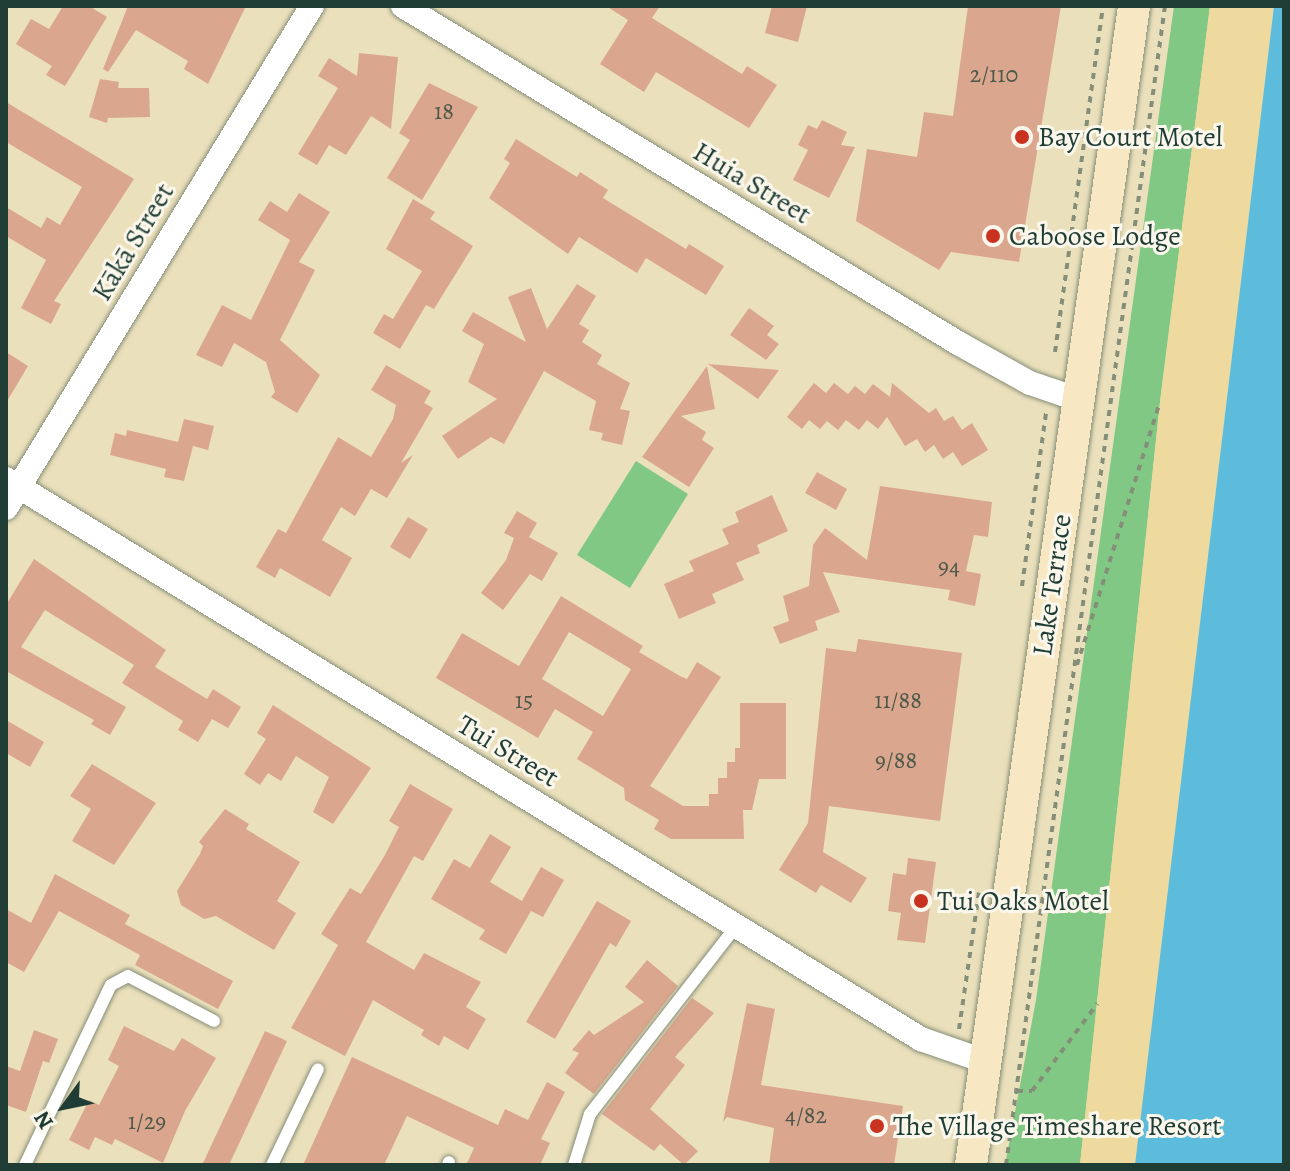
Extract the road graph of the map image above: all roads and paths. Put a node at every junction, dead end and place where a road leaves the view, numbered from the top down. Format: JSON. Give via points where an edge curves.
{"nodes":[{"id":1,"x":312,"y":6,"type":"edge"},
{"id":2,"x":403,"y":6,"type":"edge"},
{"id":3,"x":1103,"y":6,"type":"edge"},
{"id":4,"x":1134,"y":6,"type":"edge"},
{"id":5,"x":1165,"y":6,"type":"edge"},
{"id":6,"x":1055,"y":358,"type":"dead end"},
{"id":7,"x":1077,"y":399,"type":"junction"},
{"id":8,"x":1160,"y":402,"type":"dead end"},
{"id":9,"x":12,"y":483,"type":"edge"},
{"id":10,"x":6,"y":508,"type":"edge"},
{"id":11,"x":1074,"y":674,"type":"junction"},
{"id":12,"x":737,"y":925,"type":"junction"},
{"id":13,"x":1097,"y":1004,"type":"dead end"},
{"id":14,"x":214,"y":1021,"type":"dead end"},
{"id":15,"x":984,"y":1061,"type":"junction"},
{"id":16,"x":318,"y":1069,"type":"dead end"},
{"id":17,"x":1017,"y":1091,"type":"junction"},
{"id":18,"x":25,"y":1165,"type":"edge"},
{"id":19,"x":272,"y":1165,"type":"edge"},
{"id":20,"x":574,"y":1165,"type":"edge"},
{"id":21,"x":971,"y":1165,"type":"edge"},
{"id":22,"x":1006,"y":1165,"type":"edge"}],
"edges":[{"from":1,"to":9,"type":"street","name":"Kākā Street"},
{"from":2,"to":7,"type":"street","name":"Huia Street","via":[[958,343],[1030,383]]},
{"from":3,"to":6,"type":"path"},
{"from":4,"to":7,"type":"main road","name":"Lake Terrace"},
{"from":5,"to":11,"type":"path"},
{"from":7,"to":15,"type":"main road","name":"Lake Terrace"},
{"from":8,"to":11,"type":"path"},
{"from":9,"to":10,"type":"street","name":"Kākā Street"},
{"from":9,"to":12,"type":"street","name":"Tui Street"},
{"from":11,"to":17,"type":"path"},
{"from":12,"to":15,"type":"street","name":"Tui Street","via":[[921,1039]]},
{"from":12,"to":20,"type":"lane","via":[[590,1114]]},
{"from":13,"to":17,"type":"path","via":[[1032,1091]]},
{"from":14,"to":18,"type":"lane","via":[[128,976],[111,985]]},
{"from":15,"to":21,"type":"main road","name":"Lake Terrace"},
{"from":16,"to":19,"type":"lane"},
{"from":17,"to":22,"type":"path"}]}
